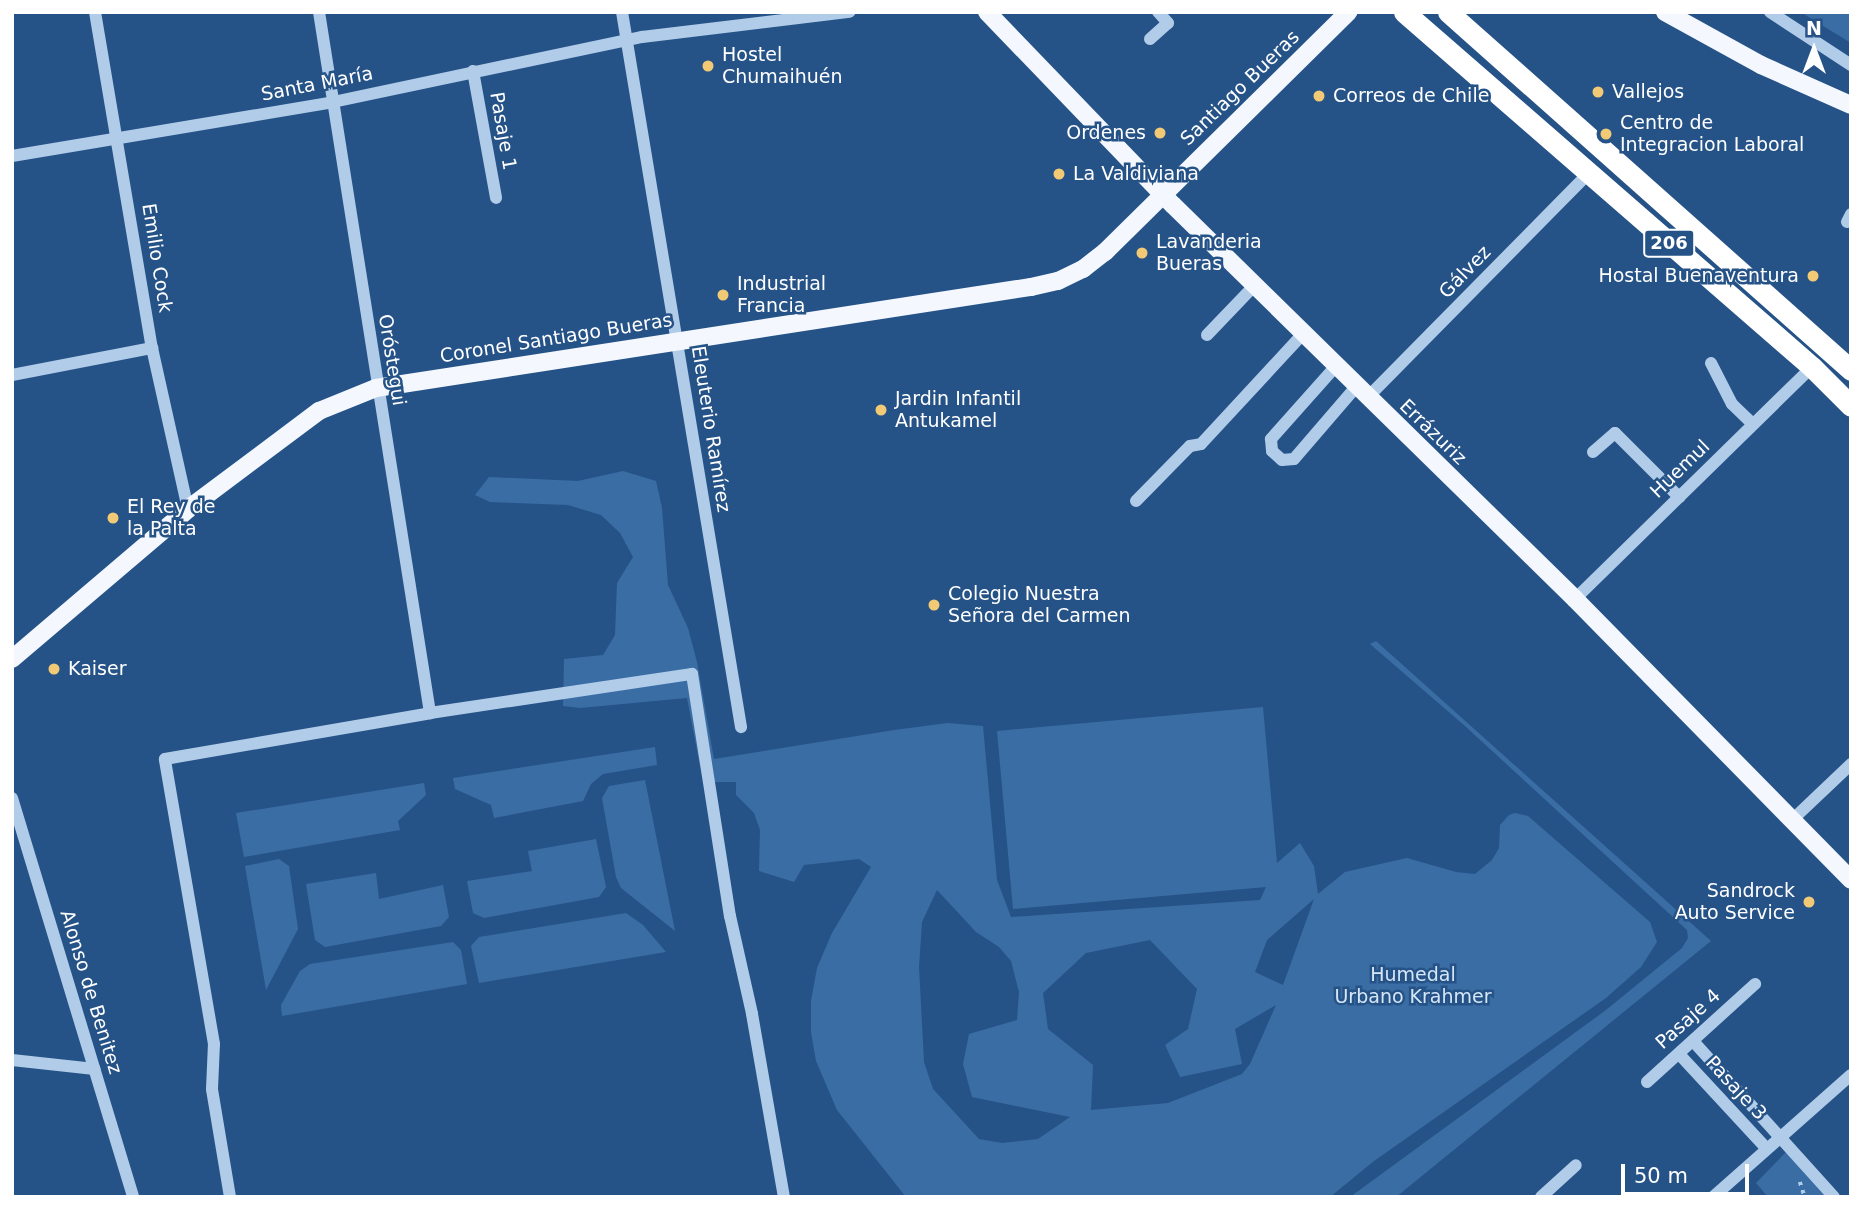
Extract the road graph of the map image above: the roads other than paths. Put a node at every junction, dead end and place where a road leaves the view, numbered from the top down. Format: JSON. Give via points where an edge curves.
{"nodes":[{"id":1,"x":95,"y":12,"type":"edge"},
{"id":2,"x":319,"y":12,"type":"edge"},
{"id":3,"x":622,"y":12,"type":"edge"},
{"id":4,"x":849,"y":12,"type":"edge"},
{"id":5,"x":987,"y":12,"type":"edge"},
{"id":6,"x":1158,"y":12,"type":"edge"},
{"id":7,"x":1348,"y":12,"type":"edge"},
{"id":8,"x":1404,"y":12,"type":"edge"},
{"id":9,"x":1448,"y":12,"type":"edge"},
{"id":10,"x":1665,"y":12,"type":"edge"},
{"id":11,"x":1770,"y":12,"type":"edge"},
{"id":12,"x":1150,"y":39,"type":"dead end"},
{"id":13,"x":626,"y":40,"type":"junction"},
{"id":14,"x":1851,"y":65,"type":"edge"},
{"id":15,"x":473,"y":71,"type":"junction"},
{"id":16,"x":333,"y":102,"type":"junction"},
{"id":17,"x":1851,"y":106,"type":"edge"},
{"id":18,"x":118,"y":137,"type":"junction"},
{"id":19,"x":12,"y":156,"type":"edge"},
{"id":20,"x":1589,"y":173,"type":"junction"},
{"id":21,"x":1162,"y":194,"type":"junction"},
{"id":22,"x":496,"y":198,"type":"dead end"},
{"id":23,"x":1254,"y":286,"type":"junction"},
{"id":24,"x":1303,"y":334,"type":"junction"},
{"id":25,"x":1207,"y":335,"type":"dead end"},
{"id":26,"x":677,"y":340,"type":"junction"},
{"id":27,"x":152,"y":348,"type":"junction"},
{"id":28,"x":1711,"y":363,"type":"dead end"},
{"id":29,"x":1336,"y":366,"type":"junction"},
{"id":30,"x":1812,"y":367,"type":"junction"},
{"id":31,"x":1851,"y":370,"type":"edge"},
{"id":32,"x":12,"y":375,"type":"edge"},
{"id":33,"x":376,"y":388,"type":"junction"},
{"id":34,"x":1362,"y":393,"type":"junction"},
{"id":35,"x":1851,"y":406,"type":"edge"},
{"id":36,"x":1753,"y":424,"type":"junction"},
{"id":37,"x":1594,"y":452,"type":"dead end"},
{"id":38,"x":1679,"y":497,"type":"junction"},
{"id":39,"x":1136,"y":501,"type":"dead end"},
{"id":40,"x":188,"y":509,"type":"junction"},
{"id":41,"x":1575,"y":599,"type":"junction"},
{"id":42,"x":12,"y":659,"type":"edge"},
{"id":43,"x":430,"y":713,"type":"junction"},
{"id":44,"x":741,"y":727,"type":"dead end"},
{"id":45,"x":1851,"y":764,"type":"edge"},
{"id":46,"x":12,"y":798,"type":"edge"},
{"id":47,"x":1791,"y":821,"type":"junction"},
{"id":48,"x":1851,"y":880,"type":"edge"},
{"id":49,"x":1755,"y":984,"type":"dead end"},
{"id":50,"x":1693,"y":1041,"type":"junction"},
{"id":51,"x":1679,"y":1054,"type":"junction"},
{"id":52,"x":12,"y":1060,"type":"edge"},
{"id":53,"x":95,"y":1069,"type":"junction"},
{"id":54,"x":1851,"y":1075,"type":"edge"},
{"id":55,"x":1647,"y":1082,"type":"dead end"},
{"id":56,"x":1778,"y":1136,"type":"junction"},
{"id":57,"x":1765,"y":1147,"type":"junction"},
{"id":58,"x":1576,"y":1165,"type":"dead end"},
{"id":59,"x":133,"y":1197,"type":"edge"},
{"id":60,"x":230,"y":1197,"type":"edge"},
{"id":61,"x":784,"y":1197,"type":"edge"},
{"id":62,"x":1541,"y":1197,"type":"edge"},
{"id":63,"x":1713,"y":1197,"type":"edge"},
{"id":64,"x":1834,"y":1197,"type":"edge"}],
"edges":[{"from":1,"to":18,"type":"street","name":"Emilio Cock"},
{"from":2,"to":16,"type":"street","name":"Oróstegui"},
{"from":3,"to":13,"type":"street","name":"Eleuterio Ramírez"},
{"from":4,"to":13,"type":"street","name":"Santa María"},
{"from":5,"to":21,"type":"main road","name":"Errázuriz"},
{"from":6,"to":12,"type":"street","via":[[1168,23]]},
{"from":7,"to":21,"type":"main road","name":"Santiago Bueras"},
{"from":8,"to":20,"type":"highway","number":"206"},
{"from":9,"to":31,"type":"highway","number":"206"},
{"from":10,"to":17,"type":"main road","via":[[1761,65]]},
{"from":11,"to":14,"type":"street"},
{"from":13,"to":15,"type":"street","name":"Santa María"},
{"from":13,"to":26,"type":"street","name":"Eleuterio Ramírez"},
{"from":15,"to":16,"type":"street","name":"Santa María"},
{"from":15,"to":22,"type":"street","name":"Pasaje 1"},
{"from":16,"to":18,"type":"street","name":"Santa María"},
{"from":16,"to":33,"type":"street","name":"Oróstegui"},
{"from":18,"to":19,"type":"street","name":"Santa María"},
{"from":18,"to":27,"type":"street","name":"Emilio Cock"},
{"from":20,"to":30,"type":"highway","number":"206"},
{"from":20,"to":34,"type":"street","name":"Gálvez"},
{"from":21,"to":23,"type":"main road","name":"Errázuriz"},
{"from":21,"to":26,"type":"main road","name":"Coronel Santiago Bueras","via":[[1105,252],[1058,281]]},
{"from":23,"to":24,"type":"main road","name":"Errázuriz"},
{"from":23,"to":25,"type":"street"},
{"from":24,"to":29,"type":"main road","name":"Errázuriz"},
{"from":24,"to":39,"type":"street","via":[[1201,444],[1190,446]]},
{"from":26,"to":33,"type":"main road","name":"Coronel Santiago Bueras"},
{"from":26,"to":44,"type":"street","name":"Eleuterio Ramírez"},
{"from":27,"to":32,"type":"street"},
{"from":27,"to":40,"type":"street","name":"Emilio Cock"},
{"from":28,"to":36,"type":"street","via":[[1732,404]]},
{"from":29,"to":34,"type":"main road","name":"Errázuriz"},
{"from":29,"to":34,"type":"street","name":"Gálvez","via":[[1271,439],[1272,451],[1282,460],[1294,459]]},
{"from":30,"to":35,"type":"highway","number":"206"},
{"from":30,"to":36,"type":"street","name":"Huemul"},
{"from":33,"to":40,"type":"main road","name":"Coronel Santiago Bueras","via":[[319,411]]},
{"from":33,"to":43,"type":"street","name":"Oróstegui"},
{"from":34,"to":41,"type":"main road","name":"Errázuriz"},
{"from":36,"to":38,"type":"street","name":"Huemul"},
{"from":37,"to":38,"type":"street","via":[[1615,433]]},
{"from":38,"to":41,"type":"street","name":"Huemul"},
{"from":40,"to":42,"type":"main road","name":"Coronel Santiago Bueras"},
{"from":41,"to":47,"type":"main road","name":"Errázuriz"},
{"from":43,"to":60,"type":"street","via":[[164,759],[214,1044],[212,1088]]},
{"from":43,"to":61,"type":"street","via":[[692,674],[730,916]]},
{"from":45,"to":47,"type":"street"},
{"from":46,"to":53,"type":"street","name":"Alonso de Benitez"},
{"from":47,"to":48,"type":"main road","name":"Errázuriz"},
{"from":49,"to":50,"type":"street","name":"Pasaje 4"},
{"from":50,"to":51,"type":"street","name":"Pasaje 4"},
{"from":50,"to":56,"type":"street","name":"Pasaje 3"},
{"from":51,"to":55,"type":"street","name":"Pasaje 4"},
{"from":51,"to":57,"type":"street","name":"Pasaje 3"},
{"from":52,"to":53,"type":"street"},
{"from":53,"to":59,"type":"street","name":"Alonso de Benitez"},
{"from":54,"to":56,"type":"street"},
{"from":56,"to":57,"type":"street"},
{"from":56,"to":64,"type":"street","name":"Pasaje 3"},
{"from":57,"to":63,"type":"street"},
{"from":58,"to":62,"type":"street"}]}
